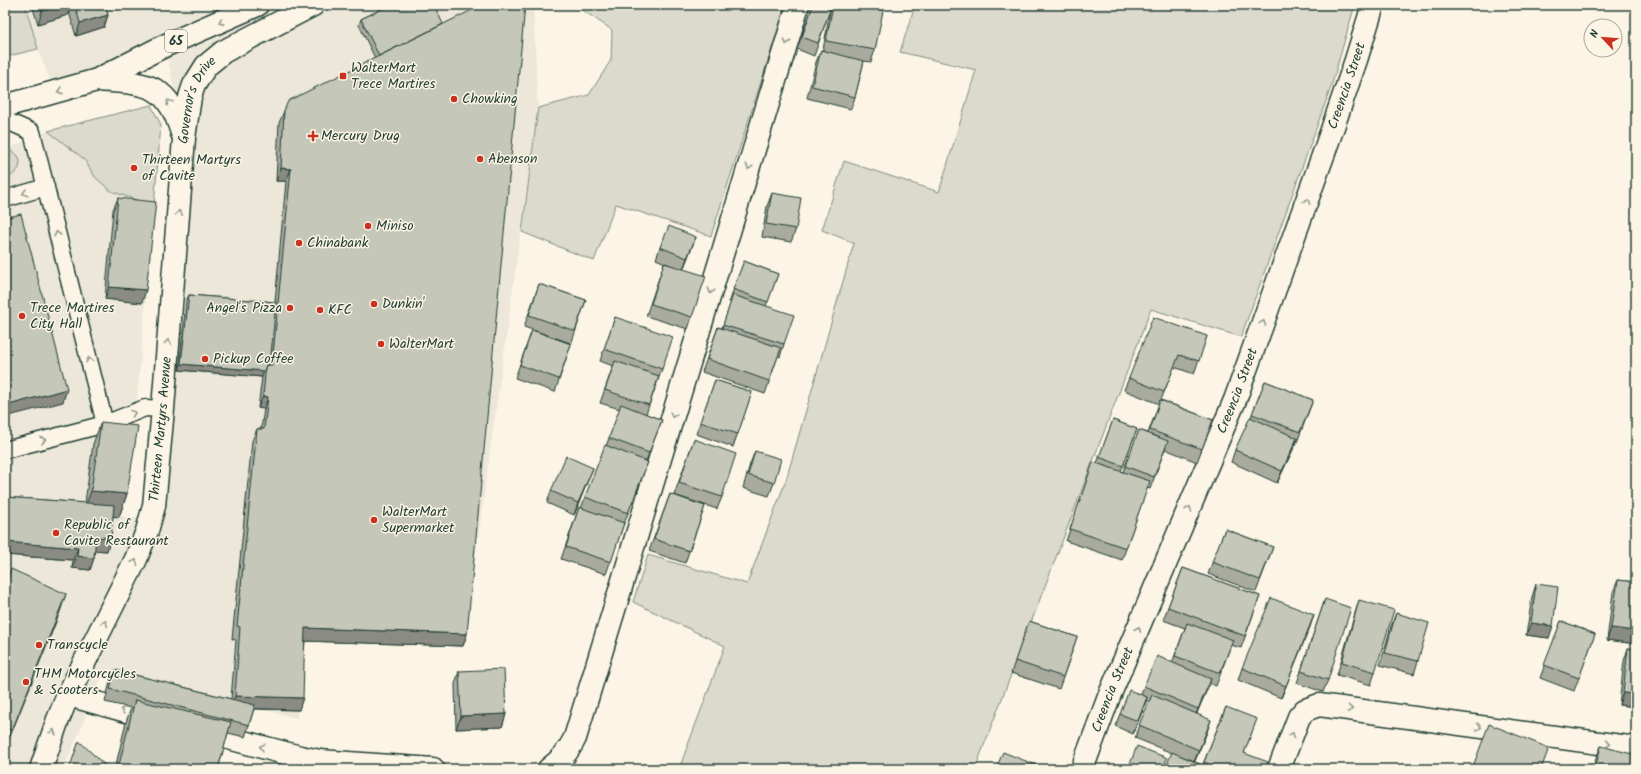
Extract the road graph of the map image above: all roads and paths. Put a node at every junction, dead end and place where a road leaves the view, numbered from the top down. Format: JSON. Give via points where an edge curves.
{"nodes":[{"id":1,"x":257,"y":5,"type":"edge"},
{"id":2,"x":313,"y":5,"type":"edge"},
{"id":3,"x":798,"y":5,"type":"edge"},
{"id":4,"x":1373,"y":5,"type":"edge"},
{"id":5,"x":97,"y":80,"type":"junction"},
{"id":6,"x":5,"y":106,"type":"edge"},
{"id":7,"x":5,"y":120,"type":"edge"},
{"id":8,"x":184,"y":138,"type":"junction"},
{"id":9,"x":46,"y":188,"type":"junction"},
{"id":10,"x":5,"y":199,"type":"edge"},
{"id":11,"x":163,"y":409,"type":"junction"},
{"id":12,"x":105,"y":424,"type":"junction"},
{"id":13,"x":5,"y":450,"type":"edge"},
{"id":14,"x":68,"y":695,"type":"junction"},
{"id":15,"x":1636,"y":748,"type":"edge"},
{"id":16,"x":42,"y":769,"type":"edge"},
{"id":17,"x":433,"y":769,"type":"edge"},
{"id":18,"x":549,"y":769,"type":"edge"},
{"id":19,"x":1082,"y":769,"type":"edge"},
{"id":20,"x":1279,"y":769,"type":"edge"}],
"edges":[{"from":1,"to":5,"type":"street","name":"Governor's Drive","number":"65","one_way":true,"via":[[164,46]]},
{"from":2,"to":8,"type":"street","name":"Governor's Drive","via":[[223,52],[206,66],[190,97]]},
{"from":3,"to":18,"type":"street","one_way":true,"via":[[575,738],[568,752]]},
{"from":19,"to":4,"type":"street","name":"Creencia Street","one_way":true,"via":[[1110,694],[1235,400],[1325,150]]},
{"from":5,"to":6,"type":"street","name":"Governor's Drive","number":"65","one_way":true},
{"from":8,"to":5,"type":"street","name":"Governor's Drive","number":"65","one_way":true,"via":[[170,103],[154,88],[132,82]]},
{"from":7,"to":9,"type":"lane","via":[[32,132]]},
{"from":11,"to":8,"type":"street","name":"Thirteen Martyrs Avenue","one_way":true},
{"from":9,"to":10,"type":"lane","one_way":true},
{"from":12,"to":9,"type":"lane","one_way":true},
{"from":12,"to":11,"type":"lane","one_way":true,"via":[[145,408]]},
{"from":14,"to":11,"type":"street","name":"Thirteen Martyrs Avenue","one_way":true,"via":[[126,583],[147,531],[154,506]]},
{"from":13,"to":12,"type":"lane","one_way":true},
{"from":16,"to":14,"type":"street","name":"Thirteen Martyrs Avenue","one_way":true},
{"from":17,"to":14,"type":"street","one_way":true,"via":[[300,757]]},
{"from":20,"to":15,"type":"street","one_way":true,"via":[[1298,718],[1304,710],[1325,706]]}]}
